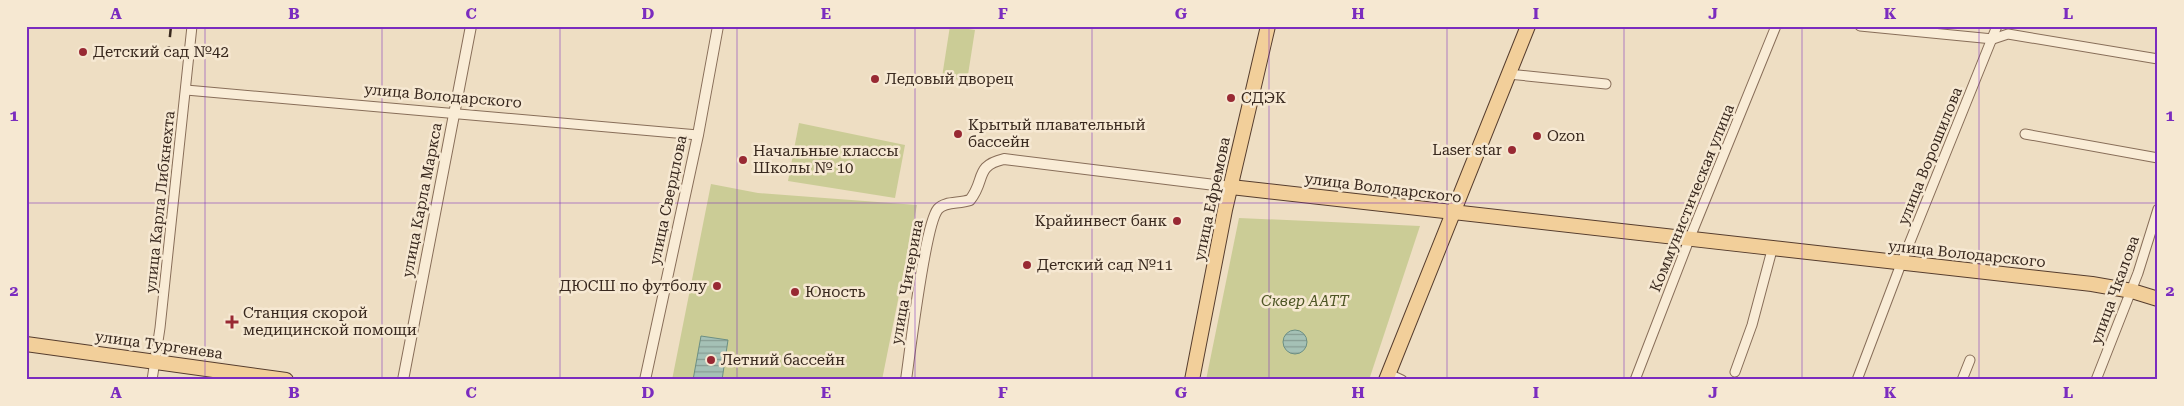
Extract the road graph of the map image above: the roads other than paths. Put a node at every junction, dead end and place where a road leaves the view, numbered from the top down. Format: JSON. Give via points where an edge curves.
{"nodes":[{"id":1,"x":192,"y":26,"type":"edge"},
{"id":2,"x":471,"y":26,"type":"edge"},
{"id":3,"x":718,"y":26,"type":"edge"},
{"id":4,"x":1268,"y":26,"type":"edge"},
{"id":5,"x":1528,"y":26,"type":"edge"},
{"id":6,"x":1776,"y":26,"type":"edge"},
{"id":7,"x":1860,"y":26,"type":"edge"},
{"id":8,"x":1997,"y":26,"type":"edge"},
{"id":9,"x":1993,"y":39,"type":"junction"},
{"id":10,"x":2158,"y":59,"type":"edge"},
{"id":11,"x":1508,"y":74,"type":"junction"},
{"id":12,"x":1606,"y":84,"type":"dead end"},
{"id":13,"x":186,"y":90,"type":"junction"},
{"id":14,"x":454,"y":112,"type":"junction"},
{"id":15,"x":2024,"y":134,"type":"dead end"},
{"id":16,"x":698,"y":136,"type":"junction"},
{"id":17,"x":2158,"y":158,"type":"edge"},
{"id":18,"x":991,"y":162,"type":"joint"},
{"id":19,"x":1231,"y":187,"type":"junction"},
{"id":20,"x":2158,"y":209,"type":"edge"},
{"id":21,"x":1454,"y":213,"type":"junction"},
{"id":22,"x":1689,"y":240,"type":"junction"},
{"id":23,"x":1772,"y":250,"type":"junction"},
{"id":24,"x":1901,"y":264,"type":"junction"},
{"id":25,"x":2132,"y":291,"type":"junction"},
{"id":26,"x":2158,"y":299,"type":"edge"},
{"id":27,"x":26,"y":344,"type":"edge"},
{"id":28,"x":155,"y":360,"type":"junction"},
{"id":29,"x":1970,"y":360,"type":"dead end"},
{"id":30,"x":1735,"y":372,"type":"dead end"},
{"id":31,"x":1388,"y":377,"type":"edge"},
{"id":32,"x":152,"y":380,"type":"edge"},
{"id":33,"x":286,"y":380,"type":"edge"},
{"id":34,"x":403,"y":380,"type":"edge"},
{"id":35,"x":644,"y":380,"type":"edge"},
{"id":36,"x":906,"y":380,"type":"edge"},
{"id":37,"x":1192,"y":380,"type":"edge"},
{"id":38,"x":1402,"y":380,"type":"edge"},
{"id":39,"x":1635,"y":380,"type":"edge"},
{"id":40,"x":1857,"y":380,"type":"edge"},
{"id":41,"x":1962,"y":380,"type":"edge"},
{"id":42,"x":2096,"y":380,"type":"edge"}],
"edges":[{"from":1,"to":13,"type":"street","name":"улица Карла Либкнехта"},
{"from":2,"to":14,"type":"street","name":"улица Карла Маркса"},
{"from":3,"to":16,"type":"street","name":"улица Свердлова"},
{"from":4,"to":19,"type":"main road","name":"улица Ефремова"},
{"from":5,"to":11,"type":"main road"},
{"from":6,"to":22,"type":"street","name":"Коммунистическая улица"},
{"from":7,"to":9,"type":"street"},
{"from":8,"to":9,"type":"street","name":"улица Ворошилова"},
{"from":9,"to":10,"type":"street","via":[[2008,34]]},
{"from":9,"to":24,"type":"street","name":"улица Ворошилова"},
{"from":11,"to":12,"type":"street"},
{"from":11,"to":21,"type":"main road"},
{"from":13,"to":14,"type":"street","name":"улица Володарского"},
{"from":13,"to":28,"type":"street","name":"улица Карла Либкнехта"},
{"from":14,"to":16,"type":"street","name":"улица Володарского"},
{"from":14,"to":34,"type":"street","name":"улица Карла Маркса"},
{"from":15,"to":17,"type":"street"},
{"from":16,"to":35,"type":"street","name":"улица Свердлова"},
{"from":18,"to":19,"type":"street","name":"улица Володарского","via":[[1004,159]]},
{"from":18,"to":36,"type":"street","name":"улица Чичерина","via":[[970,200],[943,204],[936,211],[924,258]]},
{"from":19,"to":21,"type":"main road","name":"улица Володарского"},
{"from":19,"to":37,"type":"main road","name":"улица Ефремова"},
{"from":20,"to":25,"type":"street","name":"улица Чкалова"},
{"from":21,"to":22,"type":"main road","name":"улица Володарского"},
{"from":21,"to":31,"type":"main road"},
{"from":22,"to":23,"type":"main road","name":"улица Володарского"},
{"from":22,"to":39,"type":"street","name":"Коммунистическая улица"},
{"from":23,"to":24,"type":"main road","name":"улица Володарского"},
{"from":23,"to":30,"type":"street"},
{"from":24,"to":25,"type":"main road","name":"улица Володарского"},
{"from":24,"to":40,"type":"street","name":"улица Ворошилова"},
{"from":25,"to":26,"type":"main road","name":"улица Володарского"},
{"from":25,"to":42,"type":"street","name":"улица Чкалова"},
{"from":27,"to":28,"type":"main road","name":"улица Тургенева"},
{"from":28,"to":32,"type":"street","name":"улица Карла Либкнехта"},
{"from":28,"to":33,"type":"main road","name":"улица Тургенева"},
{"from":29,"to":41,"type":"street"},
{"from":31,"to":38,"type":"street"}]}
